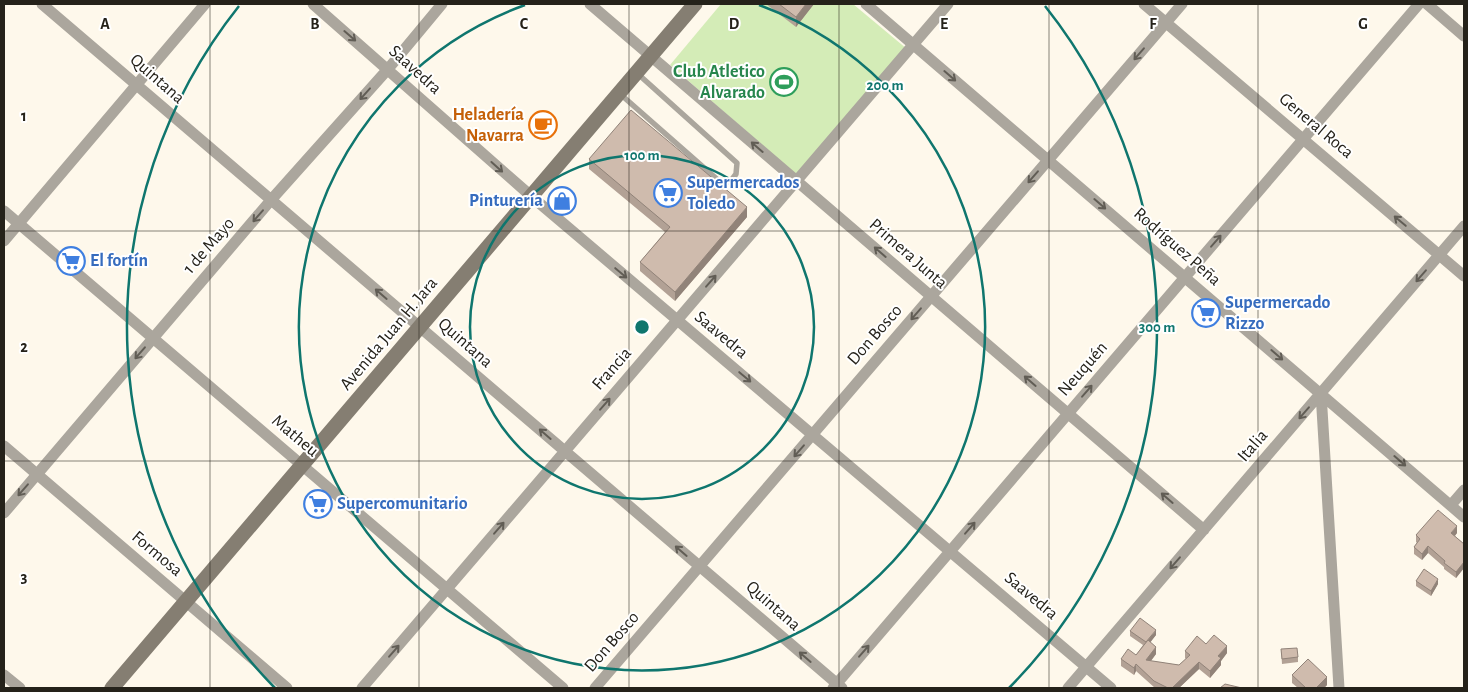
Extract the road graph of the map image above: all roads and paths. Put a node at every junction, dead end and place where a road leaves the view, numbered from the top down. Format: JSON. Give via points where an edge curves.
{"nodes":[{"id":1,"x":42,"y":4,"type":"edge"},
{"id":2,"x":205,"y":4,"type":"edge"},
{"id":3,"x":313,"y":4,"type":"edge"},
{"id":4,"x":442,"y":4,"type":"edge"},
{"id":5,"x":590,"y":4,"type":"edge"},
{"id":6,"x":695,"y":4,"type":"edge"},
{"id":7,"x":866,"y":4,"type":"edge"},
{"id":8,"x":948,"y":4,"type":"edge"},
{"id":9,"x":1144,"y":4,"type":"edge"},
{"id":10,"x":1182,"y":4,"type":"edge"},
{"id":11,"x":1419,"y":4,"type":"edge"},
{"id":12,"x":1427,"y":4,"type":"edge"},
{"id":13,"x":1166,"y":22,"type":"junction"},
{"id":14,"x":1464,"y":36,"type":"edge"},
{"id":15,"x":913,"y":44,"type":"junction"},
{"id":16,"x":651,"y":56,"type":"junction"},
{"id":17,"x":388,"y":69,"type":"junction"},
{"id":18,"x":636,"y":72,"type":"junction"},
{"id":19,"x":137,"y":85,"type":"junction"},
{"id":20,"x":619,"y":93,"type":"junction"},
{"id":21,"x":1303,"y":139,"type":"junction"},
{"id":22,"x":1048,"y":160,"type":"junction"},
{"id":23,"x":796,"y":180,"type":"junction"},
{"id":24,"x":531,"y":196,"type":"junction"},
{"id":25,"x":272,"y":200,"type":"junction"},
{"id":26,"x":4,"y":211,"type":"edge"},
{"id":27,"x":18,"y":223,"type":"junction"},
{"id":28,"x":1464,"y":226,"type":"edge"},
{"id":29,"x":4,"y":240,"type":"edge"},
{"id":30,"x":1440,"y":255,"type":"junction"},
{"id":31,"x":1464,"y":276,"type":"edge"},
{"id":32,"x":1185,"y":277,"type":"junction"},
{"id":33,"x":931,"y":296,"type":"junction"},
{"id":34,"x":677,"y":320,"type":"junction"},
{"id":35,"x":420,"y":327,"type":"junction"},
{"id":36,"x":153,"y":338,"type":"junction"},
{"id":37,"x":1321,"y":393,"type":"junction"},
{"id":38,"x":1068,"y":414,"type":"junction"},
{"id":39,"x":812,"y":435,"type":"junction"},
{"id":40,"x":4,"y":446,"type":"edge"},
{"id":41,"x":565,"y":451,"type":"junction"},
{"id":42,"x":302,"y":465,"type":"junction"},
{"id":43,"x":36,"y":474,"type":"junction"},
{"id":44,"x":1464,"y":490,"type":"edge"},
{"id":45,"x":1451,"y":505,"type":"junction"},
{"id":46,"x":4,"y":513,"type":"edge"},
{"id":47,"x":1464,"y":517,"type":"edge"},
{"id":48,"x":1204,"y":530,"type":"junction"},
{"id":49,"x":950,"y":551,"type":"junction"},
{"id":50,"x":700,"y":566,"type":"junction"},
{"id":51,"x":447,"y":589,"type":"junction"},
{"id":52,"x":186,"y":602,"type":"junction"},
{"id":53,"x":1086,"y":666,"type":"junction"},
{"id":54,"x":4,"y":675,"type":"edge"},
{"id":55,"x":837,"y":687,"type":"edge"},
{"id":56,"x":20,"y":688,"type":"edge"},
{"id":57,"x":112,"y":688,"type":"edge"},
{"id":58,"x":287,"y":688,"type":"edge"},
{"id":59,"x":362,"y":688,"type":"edge"},
{"id":60,"x":563,"y":688,"type":"edge"},
{"id":61,"x":595,"y":688,"type":"edge"},
{"id":62,"x":1068,"y":688,"type":"edge"},
{"id":63,"x":1111,"y":688,"type":"edge"},
{"id":64,"x":1339,"y":688,"type":"edge"}],
"edges":[{"from":1,"to":19,"type":"street","name":"Quintana"},
{"from":2,"to":19,"type":"street"},
{"from":3,"to":17,"type":"street","name":"Saavedra","one_way":true},
{"from":4,"to":17,"type":"street","name":"1 de Mayo"},
{"from":5,"to":16,"type":"street","name":"Primera Junta"},
{"from":6,"to":16,"type":"main road","name":"Avenida Juan H. Jara"},
{"from":7,"to":15,"type":"street","name":"Rodríguez Peña"},
{"from":8,"to":15,"type":"street","name":"Francia"},
{"from":9,"to":13,"type":"street","name":"General Roca"},
{"from":10,"to":13,"type":"street","name":"Don Bosco"},
{"from":11,"to":21,"type":"street","name":"Neuquén"},
{"from":12,"to":14,"type":"street"},
{"from":13,"to":21,"type":"street","name":"General Roca"},
{"from":13,"to":22,"type":"street","name":"Don Bosco","one_way":true},
{"from":15,"to":22,"type":"street","name":"Rodríguez Peña","one_way":true},
{"from":15,"to":23,"type":"street","name":"Francia"},
{"from":16,"to":18,"type":"main road","name":"Avenida Juan H. Jara"},
{"from":23,"to":16,"type":"street","name":"Primera Junta","one_way":true},
{"from":17,"to":24,"type":"street","name":"Saavedra","one_way":true},
{"from":17,"to":25,"type":"street","name":"1 de Mayo","one_way":true},
{"from":18,"to":20,"type":"main road","name":"Avenida Juan H. Jara"},
{"from":18,"to":20,"type":"lane","via":[[737,163],[736,174],[730,182],[718,180]]},
{"from":19,"to":25,"type":"street","name":"Quintana"},
{"from":19,"to":27,"type":"street"},
{"from":20,"to":24,"type":"main road","name":"Avenida Juan H. Jara"},
{"from":30,"to":21,"type":"street","name":"General Roca","one_way":true},
{"from":32,"to":21,"type":"street","name":"Neuquén","one_way":true},
{"from":22,"to":32,"type":"street","name":"Rodríguez Peña","one_way":true},
{"from":22,"to":33,"type":"street","name":"Don Bosco","one_way":true},
{"from":33,"to":23,"type":"street","name":"Primera Junta","one_way":true},
{"from":34,"to":23,"type":"street","name":"Francia","one_way":true},
{"from":24,"to":34,"type":"street","name":"Saavedra","one_way":true},
{"from":24,"to":35,"type":"main road","name":"Avenida Juan H. Jara"},
{"from":35,"to":25,"type":"street","name":"Quintana","one_way":true},
{"from":25,"to":36,"type":"street","name":"1 de Mayo","one_way":true},
{"from":26,"to":27,"type":"street","name":"Matheu"},
{"from":27,"to":29,"type":"street"},
{"from":27,"to":36,"type":"street","name":"Matheu"},
{"from":28,"to":30,"type":"street","name":"Italia"},
{"from":30,"to":31,"type":"street","name":"General Roca"},
{"from":30,"to":37,"type":"street","name":"Italia","one_way":true},
{"from":32,"to":37,"type":"street","name":"Rodríguez Peña","one_way":true},
{"from":38,"to":32,"type":"street","name":"Neuquén","one_way":true},
{"from":38,"to":33,"type":"street","name":"Primera Junta","one_way":true},
{"from":33,"to":39,"type":"street","name":"Don Bosco","one_way":true},
{"from":34,"to":39,"type":"street","name":"Saavedra","one_way":true},
{"from":41,"to":34,"type":"street","name":"Francia","one_way":true},
{"from":41,"to":35,"type":"street","name":"Quintana","one_way":true},
{"from":35,"to":42,"type":"main road","name":"Avenida Juan H. Jara"},
{"from":36,"to":42,"type":"street","name":"Matheu"},
{"from":36,"to":43,"type":"street","name":"1 de Mayo","one_way":true},
{"from":37,"to":45,"type":"street","name":"Rodríguez Peña","one_way":true},
{"from":37,"to":48,"type":"street","name":"Italia","one_way":true},
{"from":37,"to":64,"type":"street"},
{"from":48,"to":38,"type":"street","name":"Primera Junta","one_way":true},
{"from":49,"to":38,"type":"street","name":"Neuquén","one_way":true},
{"from":39,"to":49,"type":"street","name":"Saavedra"},
{"from":39,"to":50,"type":"street","name":"Don Bosco","one_way":true},
{"from":40,"to":43,"type":"street","name":"Formosa"},
{"from":50,"to":41,"type":"street","name":"Quintana","one_way":true},
{"from":51,"to":41,"type":"street","name":"Francia","one_way":true},
{"from":42,"to":51,"type":"street","name":"Matheu"},
{"from":42,"to":52,"type":"main road","name":"Avenida Juan H. Jara"},
{"from":43,"to":46,"type":"street","name":"1 de Mayo","one_way":true},
{"from":43,"to":52,"type":"street","name":"Formosa"},
{"from":44,"to":45,"type":"street"},
{"from":45,"to":47,"type":"street","name":"Rodríguez Peña"},
{"from":48,"to":53,"type":"street","name":"Italia","one_way":true},
{"from":49,"to":53,"type":"street","name":"Saavedra"},
{"from":55,"to":49,"type":"street","name":"Neuquén","one_way":true},
{"from":55,"to":50,"type":"street","name":"Quintana","one_way":true},
{"from":50,"to":61,"type":"street","name":"Don Bosco"},
{"from":59,"to":51,"type":"street","name":"Francia","one_way":true},
{"from":51,"to":60,"type":"street","name":"Matheu"},
{"from":52,"to":57,"type":"main road","name":"Avenida Juan H. Jara"},
{"from":52,"to":58,"type":"street","name":"Formosa"},
{"from":53,"to":62,"type":"street","name":"Italia"},
{"from":53,"to":63,"type":"street","name":"Saavedra"},
{"from":54,"to":56,"type":"street"}]}
